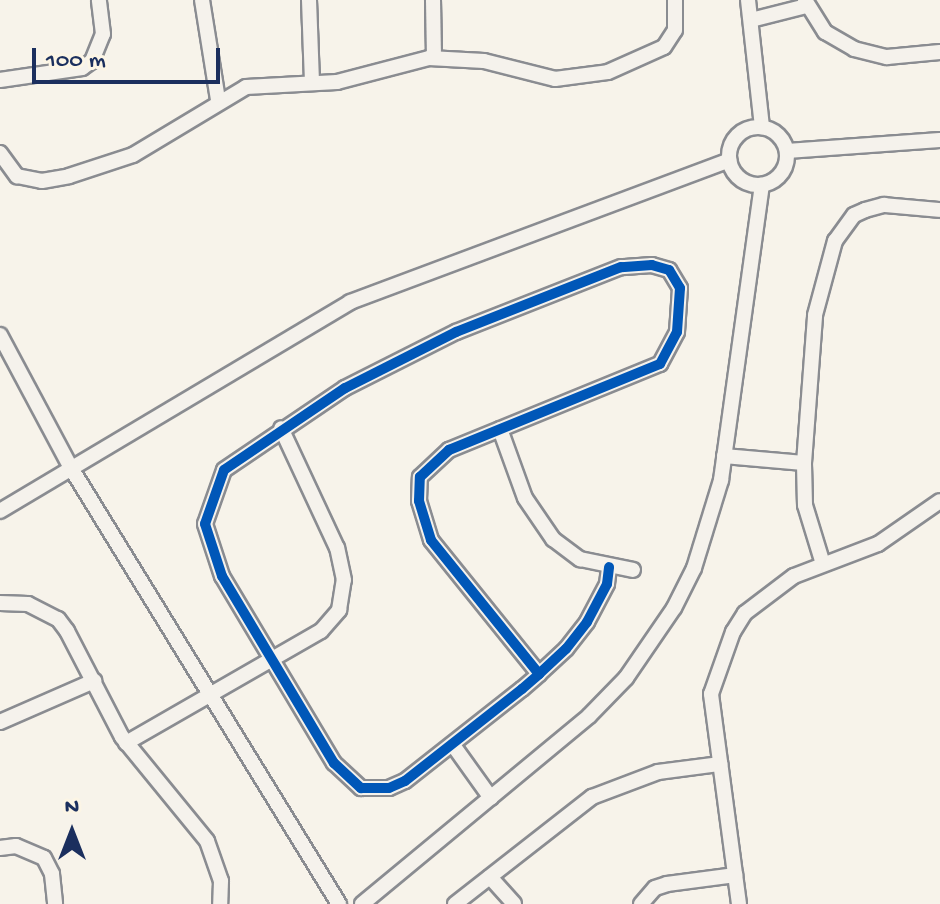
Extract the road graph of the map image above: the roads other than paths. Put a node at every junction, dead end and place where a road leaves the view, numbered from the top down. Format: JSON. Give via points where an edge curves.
{"nodes":[{"id":1,"x":99,"y":0,"type":"edge"},
{"id":2,"x":202,"y":0,"type":"edge"},
{"id":3,"x":309,"y":0,"type":"edge"},
{"id":4,"x":433,"y":0,"type":"edge"},
{"id":5,"x":675,"y":0,"type":"edge"},
{"id":6,"x":748,"y":0,"type":"edge"},
{"id":7,"x":806,"y":3,"type":"edge"},
{"id":8,"x":751,"y":20,"type":"junction"},
{"id":9,"x":940,"y":52,"type":"edge"},
{"id":10,"x":434,"y":58,"type":"junction"},
{"id":11,"x":0,"y":80,"type":"edge"},
{"id":12,"x":312,"y":83,"type":"junction"},
{"id":13,"x":218,"y":100,"type":"junction"},
{"id":14,"x":762,"y":127,"type":"junction"},
{"id":15,"x":940,"y":140,"type":"edge"},
{"id":16,"x":787,"y":151,"type":"junction"},
{"id":17,"x":0,"y":153,"type":"edge"},
{"id":18,"x":729,"y":160,"type":"junction"},
{"id":19,"x":762,"y":185,"type":"junction"},
{"id":20,"x":940,"y":210,"type":"edge"},
{"id":21,"x":0,"y":335,"type":"edge"},
{"id":22,"x":281,"y":428,"type":"junction"},
{"id":23,"x":500,"y":429,"type":"junction"},
{"id":24,"x":724,"y":456,"type":"junction"},
{"id":25,"x":804,"y":463,"type":"junction"},
{"id":26,"x":71,"y":468,"type":"junction"},
{"id":27,"x":940,"y":501,"type":"edge"},
{"id":28,"x":0,"y":511,"type":"edge"},
{"id":29,"x":823,"y":564,"type":"junction"},
{"id":30,"x":609,"y":567,"type":"junction"},
{"id":31,"x":633,"y":570,"type":"dead end"},
{"id":32,"x":0,"y":603,"type":"edge"},
{"id":33,"x":275,"y":656,"type":"junction"},
{"id":34,"x":539,"y":674,"type":"junction"},
{"id":35,"x":94,"y":681,"type":"junction"},
{"id":36,"x":211,"y":696,"type":"junction"},
{"id":37,"x":0,"y":722,"type":"edge"},
{"id":38,"x":126,"y":743,"type":"junction"},
{"id":39,"x":453,"y":745,"type":"junction"},
{"id":40,"x":720,"y":764,"type":"junction"},
{"id":41,"x":491,"y":798,"type":"junction"},
{"id":42,"x":0,"y":848,"type":"edge"},
{"id":43,"x":735,"y":875,"type":"junction"},
{"id":44,"x":490,"y":877,"type":"junction"},
{"id":45,"x":55,"y":904,"type":"edge"},
{"id":46,"x":220,"y":904,"type":"edge"},
{"id":47,"x":339,"y":904,"type":"edge"},
{"id":48,"x":362,"y":904,"type":"edge"},
{"id":49,"x":455,"y":904,"type":"edge"},
{"id":50,"x":514,"y":904,"type":"edge"},
{"id":51,"x":641,"y":904,"type":"edge"},
{"id":52,"x":739,"y":904,"type":"edge"}],
"edges":[{"from":1,"to":11,"type":"street","via":[[103,34],[92,61],[82,68]]},
{"from":2,"to":13,"type":"street"},
{"from":3,"to":12,"type":"street"},
{"from":4,"to":10,"type":"street"},
{"from":5,"to":10,"type":"street","via":[[675,30],[664,47],[608,72],[555,79],[484,61]]},
{"from":6,"to":8,"type":"street"},
{"from":7,"to":8,"type":"street"},
{"from":7,"to":9,"type":"street","via":[[825,32],[854,49],[887,57]]},
{"from":8,"to":14,"type":"street"},
{"from":10,"to":12,"type":"street"},
{"from":12,"to":13,"type":"street","via":[[268,83]]},
{"from":13,"to":17,"type":"street","via":[[133,155],[69,176],[42,181],[17,176]]},
{"from":14,"to":16,"type":"street","via":[[778,135]]},
{"from":14,"to":18,"type":"street","via":[[735,138]]},
{"from":15,"to":16,"type":"street"},
{"from":16,"to":19,"type":"street","via":[[784,170]]},
{"from":18,"to":19,"type":"street","via":[[743,182]]},
{"from":18,"to":26,"type":"street","via":[[350,302]]},
{"from":19,"to":24,"type":"street"},
{"from":20,"to":25,"type":"street","via":[[884,205],[865,210],[854,215],[835,241],[815,315]]},
{"from":21,"to":26,"type":"street"},
{"from":22,"to":23,"type":"street","via":[[419,349],[537,298],[621,267],[669,270],[680,288],[677,332],[660,364]]},
{"from":22,"to":33,"type":"street","via":[[337,548],[344,597],[331,621]]},
{"from":22,"to":33,"type":"street","via":[[224,470],[205,524],[233,597]]},
{"from":23,"to":30,"type":"street","via":[[525,498],[553,539],[568,553]]},
{"from":23,"to":34,"type":"street","via":[[435,458],[420,477],[419,501],[431,540],[453,573]]},
{"from":24,"to":25,"type":"street"},
{"from":24,"to":41,"type":"street","via":[[694,568],[656,639],[589,716]]},
{"from":25,"to":29,"type":"street","via":[[805,505]]},
{"from":26,"to":28,"type":"street"},
{"from":26,"to":36,"type":"street"},
{"from":27,"to":29,"type":"street","via":[[878,544]]},
{"from":29,"to":40,"type":"street","via":[[766,595],[733,632],[711,694]]},
{"from":30,"to":31,"type":"street"},
{"from":30,"to":34,"type":"street","via":[[607,584],[587,622]]},
{"from":32,"to":35,"type":"street","via":[[28,604],[58,619]]},
{"from":33,"to":36,"type":"street"},
{"from":33,"to":39,"type":"street","via":[[351,783],[389,788]]},
{"from":34,"to":39,"type":"street"},
{"from":35,"to":37,"type":"street"},
{"from":35,"to":38,"type":"street"},
{"from":36,"to":38,"type":"street"},
{"from":36,"to":47,"type":"street"},
{"from":38,"to":46,"type":"street","via":[[207,841],[221,881]]},
{"from":39,"to":41,"type":"street"},
{"from":40,"to":43,"type":"street"},
{"from":40,"to":44,"type":"street","via":[[658,772],[592,797]]},
{"from":41,"to":48,"type":"street"},
{"from":42,"to":45,"type":"street","via":[[16,846],[44,858],[52,874]]},
{"from":43,"to":51,"type":"street","via":[[667,884],[655,888]]},
{"from":43,"to":52,"type":"street"},
{"from":44,"to":49,"type":"street"},
{"from":44,"to":50,"type":"street"}]}
